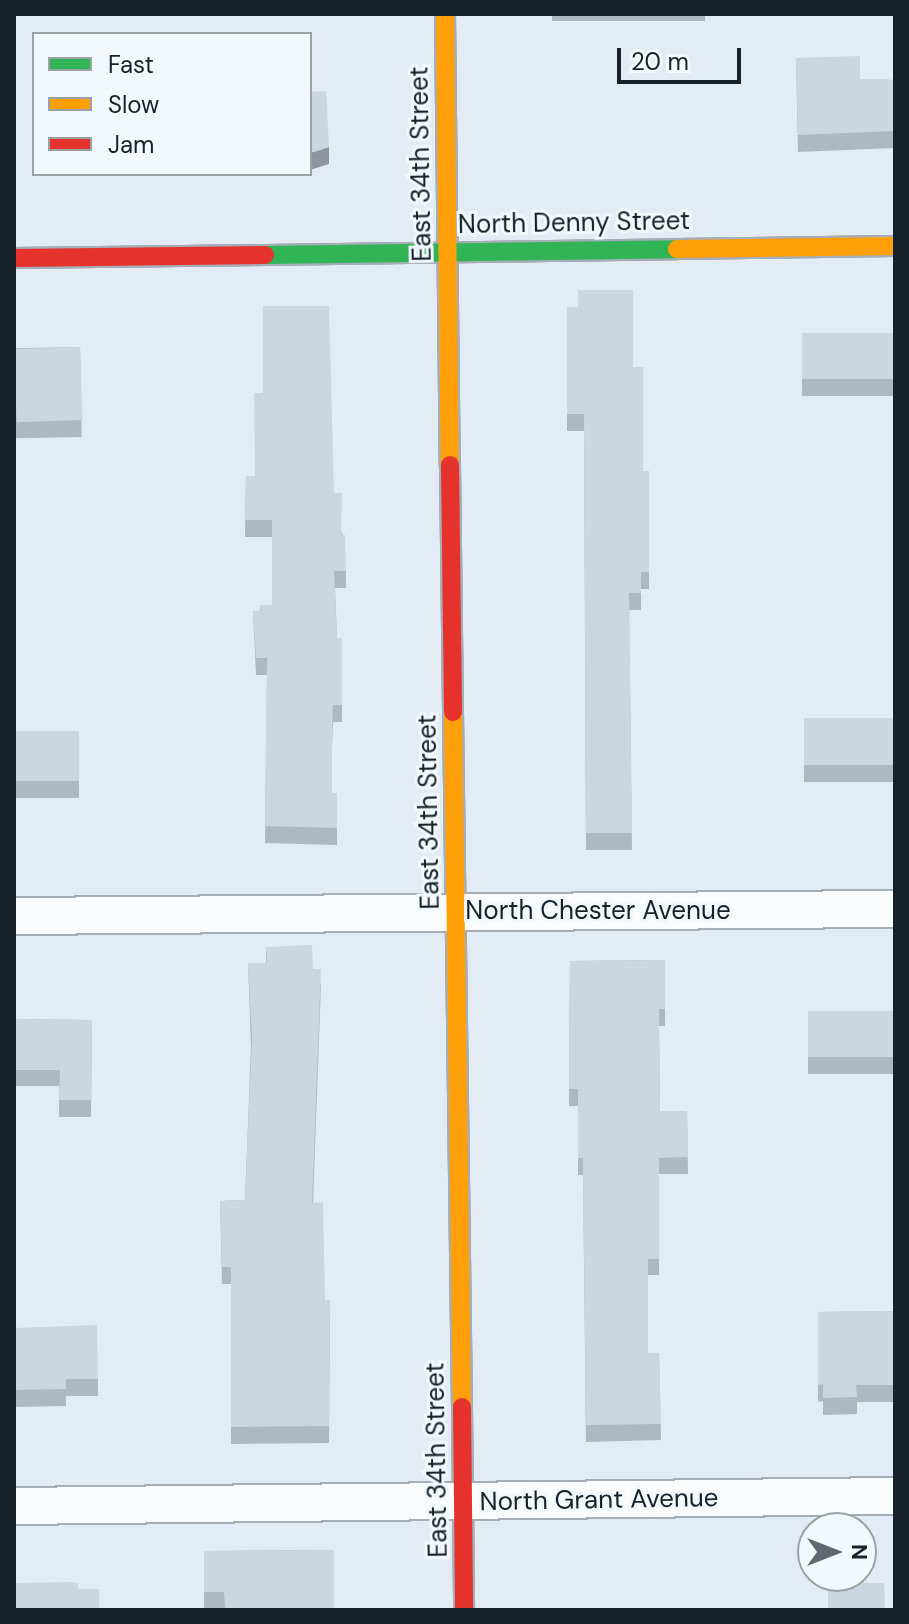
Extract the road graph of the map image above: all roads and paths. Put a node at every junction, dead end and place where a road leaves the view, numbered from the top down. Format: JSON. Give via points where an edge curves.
{"nodes":[{"id":1,"x":445,"y":14,"type":"edge"},
{"id":2,"x":895,"y":246,"type":"edge"},
{"id":3,"x":448,"y":251,"type":"junction"},
{"id":4,"x":14,"y":258,"type":"edge"},
{"id":5,"x":895,"y":909,"type":"edge"},
{"id":6,"x":457,"y":912,"type":"junction"},
{"id":7,"x":14,"y":916,"type":"edge"},
{"id":8,"x":895,"y":1496,"type":"edge"},
{"id":9,"x":464,"y":1503,"type":"junction"},
{"id":10,"x":14,"y":1506,"type":"edge"},
{"id":11,"x":464,"y":1610,"type":"edge"}],
"edges":[{"from":1,"to":3,"type":"main road","name":"East 34th Street"},
{"from":2,"to":3,"type":"main road","name":"North Denny Street"},
{"from":3,"to":4,"type":"main road","name":"North Denny Street"},
{"from":3,"to":6,"type":"main road","name":"East 34th Street"},
{"from":5,"to":6,"type":"street","name":"North Chester Avenue"},
{"from":6,"to":7,"type":"street","name":"North Chester Avenue"},
{"from":6,"to":9,"type":"main road","name":"East 34th Street"},
{"from":8,"to":9,"type":"street","name":"North Grant Avenue"},
{"from":9,"to":10,"type":"street","name":"North Grant Avenue"},
{"from":9,"to":11,"type":"main road","name":"East 34th Street"}]}
